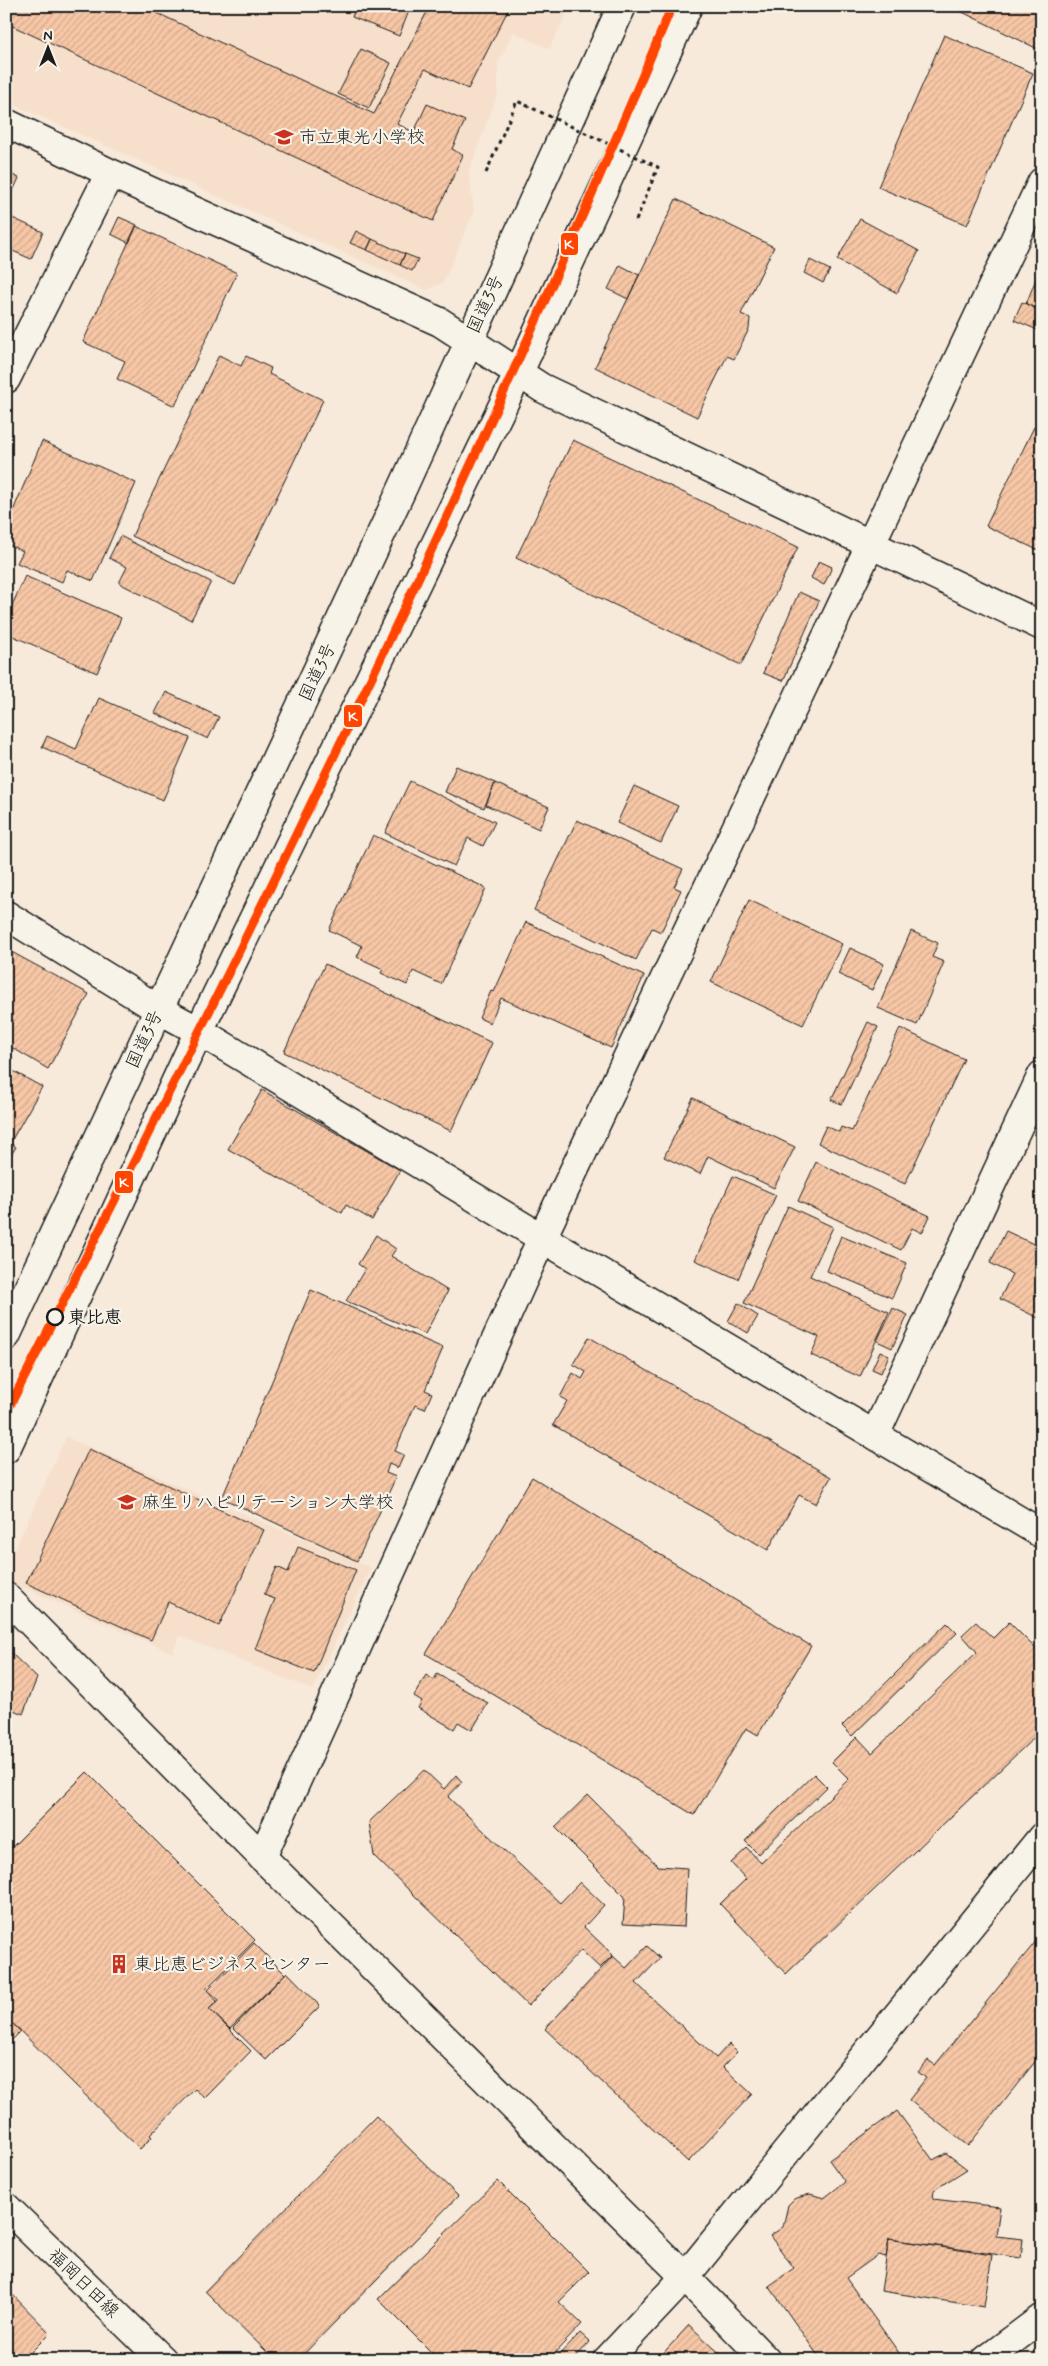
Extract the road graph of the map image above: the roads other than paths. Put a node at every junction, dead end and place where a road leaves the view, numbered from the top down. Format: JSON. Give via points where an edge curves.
{"nodes":[{"id":1,"x":622,"y":6,"type":"edge"},
{"id":2,"x":688,"y":6,"type":"edge"},
{"id":3,"x":6,"y":123,"type":"edge"},
{"id":4,"x":110,"y":174,"type":"junction"},
{"id":5,"x":1042,"y":182,"type":"edge"},
{"id":6,"x":469,"y":340,"type":"junction"},
{"id":7,"x":519,"y":372,"type":"junction"},
{"id":8,"x":6,"y":379,"type":"edge"},
{"id":9,"x":871,"y":546,"type":"junction"},
{"id":10,"x":1042,"y":626,"type":"edge"},
{"id":11,"x":6,"y":915,"type":"edge"},
{"id":12,"x":158,"y":1009,"type":"junction"},
{"id":13,"x":199,"y":1031,"type":"junction"},
{"id":14,"x":1042,"y":1074,"type":"edge"},
{"id":15,"x":542,"y":1238,"type":"junction"},
{"id":16,"x":6,"y":1336,"type":"edge"},
{"id":17,"x":875,"y":1435,"type":"junction"},
{"id":18,"x":6,"y":1450,"type":"edge"},
{"id":19,"x":1042,"y":1534,"type":"edge"},
{"id":20,"x":6,"y":1597,"type":"edge"},
{"id":21,"x":1042,"y":1837,"type":"edge"},
{"id":22,"x":262,"y":1857,"type":"junction"},
{"id":23,"x":6,"y":2207,"type":"edge"},
{"id":24,"x":685,"y":2277,"type":"junction"},
{"id":25,"x":1042,"y":2318,"type":"edge"},
{"id":26,"x":162,"y":2360,"type":"edge"},
{"id":27,"x":607,"y":2360,"type":"edge"},
{"id":28,"x":766,"y":2360,"type":"edge"},
{"id":29,"x":986,"y":2360,"type":"edge"}],
"edges":[{"from":1,"to":6,"type":"main road","name":"国道3号"},
{"from":2,"to":7,"type":"main road"},
{"from":3,"to":4,"type":"main road"},
{"from":4,"to":6,"type":"main road","via":[[440,322]]},
{"from":4,"to":8,"type":"main road"},
{"from":5,"to":9,"type":"main road"},
{"from":6,"to":7,"type":"main road"},
{"from":6,"to":12,"type":"main road","name":"国道3号","via":[[403,488]]},
{"from":7,"to":9,"type":"main road","via":[[542,388]]},
{"from":7,"to":13,"type":"main road"},
{"from":9,"to":10,"type":"main road"},
{"from":9,"to":15,"type":"main road"},
{"from":11,"to":12,"type":"main road"},
{"from":12,"to":13,"type":"main road"},
{"from":12,"to":16,"type":"main road","name":"国道3号"},
{"from":13,"to":15,"type":"main road"},
{"from":13,"to":18,"type":"main road"},
{"from":14,"to":17,"type":"main road"},
{"from":15,"to":17,"type":"main road"},
{"from":15,"to":22,"type":"main road"},
{"from":17,"to":19,"type":"main road"},
{"from":20,"to":22,"type":"main road"},
{"from":21,"to":24,"type":"main road"},
{"from":22,"to":24,"type":"main road"},
{"from":23,"to":26,"type":"main road","name":"福岡日田線"},
{"from":24,"to":27,"type":"main road"},
{"from":24,"to":28,"type":"main road"},
{"from":25,"to":29,"type":"main road"}]}
